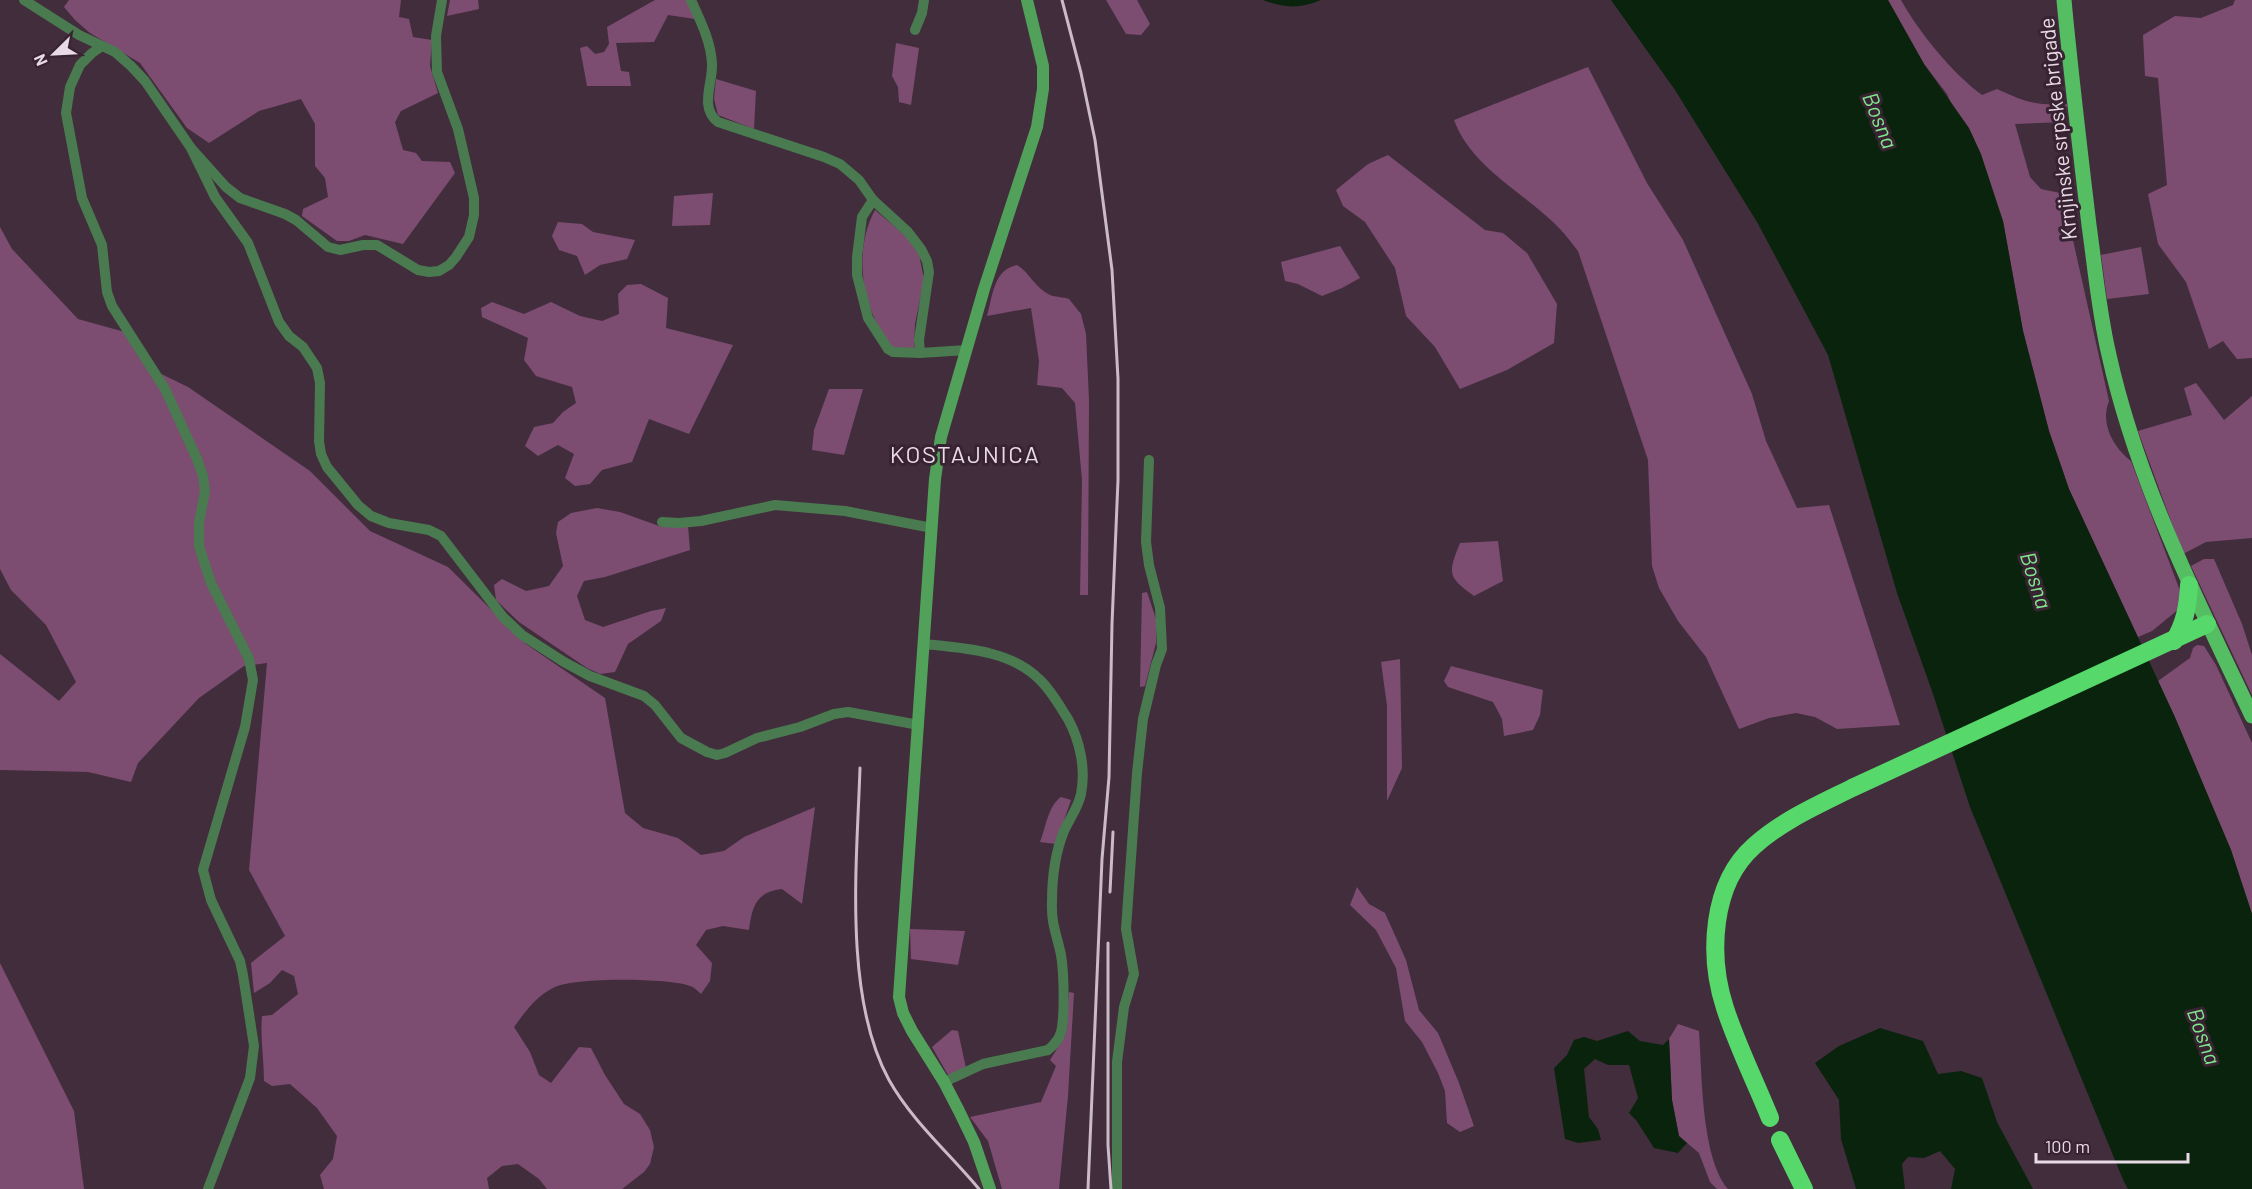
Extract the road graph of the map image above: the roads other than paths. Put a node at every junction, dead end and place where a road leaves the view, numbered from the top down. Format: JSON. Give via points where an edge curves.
{"nodes":[{"id":1,"x":24,"y":0,"type":"edge"},
{"id":2,"x":442,"y":0,"type":"edge"},
{"id":3,"x":691,"y":0,"type":"edge"},
{"id":4,"x":924,"y":0,"type":"edge"},
{"id":5,"x":1027,"y":0,"type":"edge"},
{"id":6,"x":2064,"y":0,"type":"edge"},
{"id":7,"x":915,"y":30,"type":"dead end"},
{"id":8,"x":102,"y":46,"type":"junction"},
{"id":9,"x":191,"y":148,"type":"junction"},
{"id":10,"x":873,"y":200,"type":"junction"},
{"id":11,"x":967,"y":350,"type":"junction"},
{"id":12,"x":920,"y":353,"type":"junction"},
{"id":13,"x":1149,"y":460,"type":"dead end"},
{"id":14,"x":662,"y":522,"type":"dead end"},
{"id":15,"x":932,"y":528,"type":"junction"},
{"id":16,"x":2189,"y":585,"type":"junction"},
{"id":17,"x":2207,"y":624,"type":"junction"},
{"id":18,"x":2174,"y":641,"type":"junction"},
{"id":19,"x":924,"y":644,"type":"junction"},
{"id":20,"x":2252,"y":716,"type":"edge"},
{"id":21,"x":919,"y":725,"type":"junction"},
{"id":22,"x":944,"y":1082,"type":"junction"},
{"id":23,"x":1770,"y":1118,"type":"dead end"},
{"id":24,"x":1780,"y":1140,"type":"dead end"},
{"id":25,"x":208,"y":1189,"type":"edge"},
{"id":26,"x":990,"y":1189,"type":"edge"},
{"id":27,"x":1118,"y":1189,"type":"edge"},
{"id":28,"x":1803,"y":1189,"type":"edge"}],
"edges":[{"from":1,"to":8,"type":"street"},
{"from":2,"to":9,"type":"street","via":[[436,36],[437,72],[458,129],[474,198],[474,215],[469,237],[449,265],[439,271],[418,270],[377,246],[340,250],[328,247],[285,214],[240,198]]},
{"from":3,"to":10,"type":"street","via":[[708,42],[712,65],[708,108],[711,117],[840,164],[859,180]]},
{"from":4,"to":7,"type":"street"},
{"from":5,"to":11,"type":"main road","via":[[1043,66],[1037,127]]},
{"from":6,"to":16,"type":"main road","name":"Krnjinske srpske brigade","via":[[2072,93],[2108,354],[2128,426]]},
{"from":8,"to":9,"type":"street","via":[[131,66]]},
{"from":8,"to":25,"type":"street","via":[[81,65],[70,87],[66,112],[82,198],[102,245],[112,306],[165,389],[197,459],[205,491],[199,546],[211,583],[249,659],[253,680],[245,727],[203,870],[211,900],[240,961],[254,1046],[253,1063]]},
{"from":9,"to":21,"type":"street","via":[[215,197],[248,243],[279,322],[317,368],[319,441],[327,467],[371,516],[441,536],[503,617],[522,635],[590,676],[644,696],[681,738],[707,752],[725,753],[757,738],[848,712]]},
{"from":10,"to":12,"type":"street","via":[[908,232],[927,261]]},
{"from":10,"to":12,"type":"street","via":[[862,217],[857,275],[861,298],[868,318],[888,349]]},
{"from":11,"to":12,"type":"street"},
{"from":11,"to":15,"type":"main road","via":[[941,437]]},
{"from":13,"to":27,"type":"street","via":[[1147,557],[1160,608],[1162,649],[1143,719],[1137,774],[1126,929],[1134,974],[1124,1007],[1117,1062]]},
{"from":14,"to":15,"type":"street","via":[[701,521],[775,505],[845,511]]},
{"from":15,"to":19,"type":"main road"},
{"from":16,"to":17,"type":"main road","name":"Krnjinske srpske brigade"},
{"from":16,"to":18,"type":"highway","via":[[2183,627]]},
{"from":17,"to":18,"type":"highway"},
{"from":17,"to":20,"type":"main road","name":"Krnjinske srpske brigade"},
{"from":18,"to":23,"type":"highway","via":[[1852,788],[1796,816],[1752,847],[1734,869],[1721,901],[1716,950],[1725,1008]]},
{"from":19,"to":21,"type":"main road"},
{"from":19,"to":22,"type":"street","via":[[981,651],[1010,660],[1037,676],[1071,725],[1083,770],[1077,808],[1064,831],[1052,886],[1052,924],[1061,956],[1061,1033],[1048,1050],[983,1064]]},
{"from":21,"to":22,"type":"main road","via":[[899,997],[912,1031]]},
{"from":22,"to":26,"type":"main road","via":[[974,1142]]},
{"from":24,"to":28,"type":"highway"}]}
